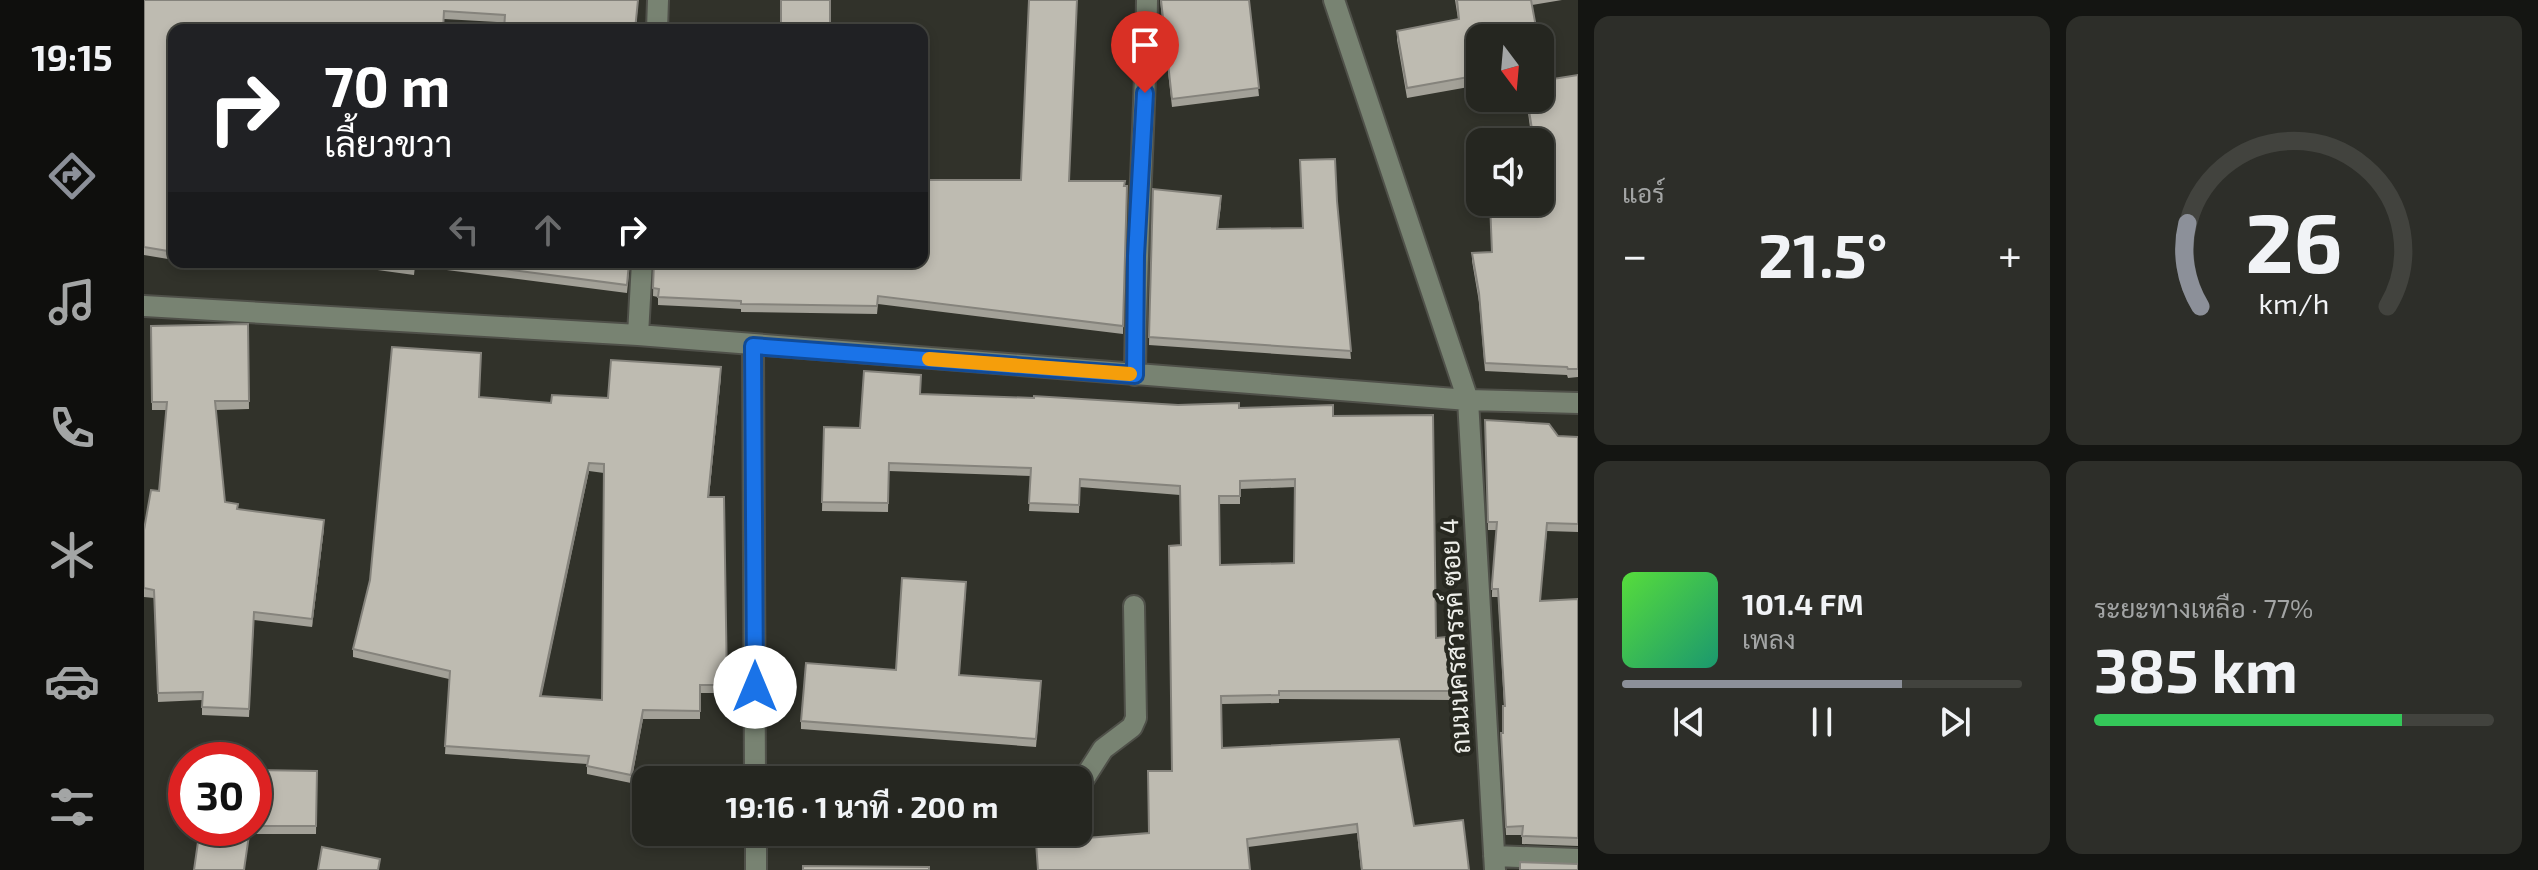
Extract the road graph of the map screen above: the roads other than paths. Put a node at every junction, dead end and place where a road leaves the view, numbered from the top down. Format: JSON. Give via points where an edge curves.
{"nodes":[{"id":1,"x":658,"y":0,"type":"edge"},
{"id":2,"x":1147,"y":0,"type":"edge"},
{"id":3,"x":1334,"y":0,"type":"edge"},
{"id":4,"x":657,"y":24,"type":"edge"},
{"id":5,"x":642,"y":268,"type":"edge"},
{"id":6,"x":144,"y":306,"type":"edge"},
{"id":7,"x":638,"y":335,"type":"junction"},
{"id":8,"x":753,"y":346,"type":"junction"},
{"id":9,"x":1135,"y":375,"type":"junction"},
{"id":10,"x":1468,"y":400,"type":"junction"},
{"id":11,"x":1578,"y":403,"type":"edge"},
{"id":12,"x":1134,"y":606,"type":"dead end"},
{"id":13,"x":755,"y":766,"type":"edge"},
{"id":14,"x":1092,"y":766,"type":"edge"},
{"id":15,"x":756,"y":846,"type":"edge"},
{"id":16,"x":1578,"y":859,"type":"edge"},
{"id":17,"x":1494,"y":863,"type":"edge"},
{"id":18,"x":756,"y":870,"type":"edge"}],
"edges":[{"from":1,"to":4,"type":"street"},
{"from":2,"to":9,"type":"street"},
{"from":3,"to":10,"type":"street","name":"ถนนนครสวรรค์ ซอย 4"},
{"from":5,"to":7,"type":"street"},
{"from":6,"to":7,"type":"street"},
{"from":7,"to":8,"type":"street"},
{"from":8,"to":9,"type":"street"},
{"from":8,"to":13,"type":"street"},
{"from":9,"to":10,"type":"street"},
{"from":10,"to":11,"type":"street"},
{"from":10,"to":17,"type":"street","name":"ถนนนครสวรรค์ ซอย 4"},
{"from":12,"to":14,"type":"street","via":[[1136,718]]},
{"from":15,"to":18,"type":"street"},
{"from":16,"to":17,"type":"street"}]}
